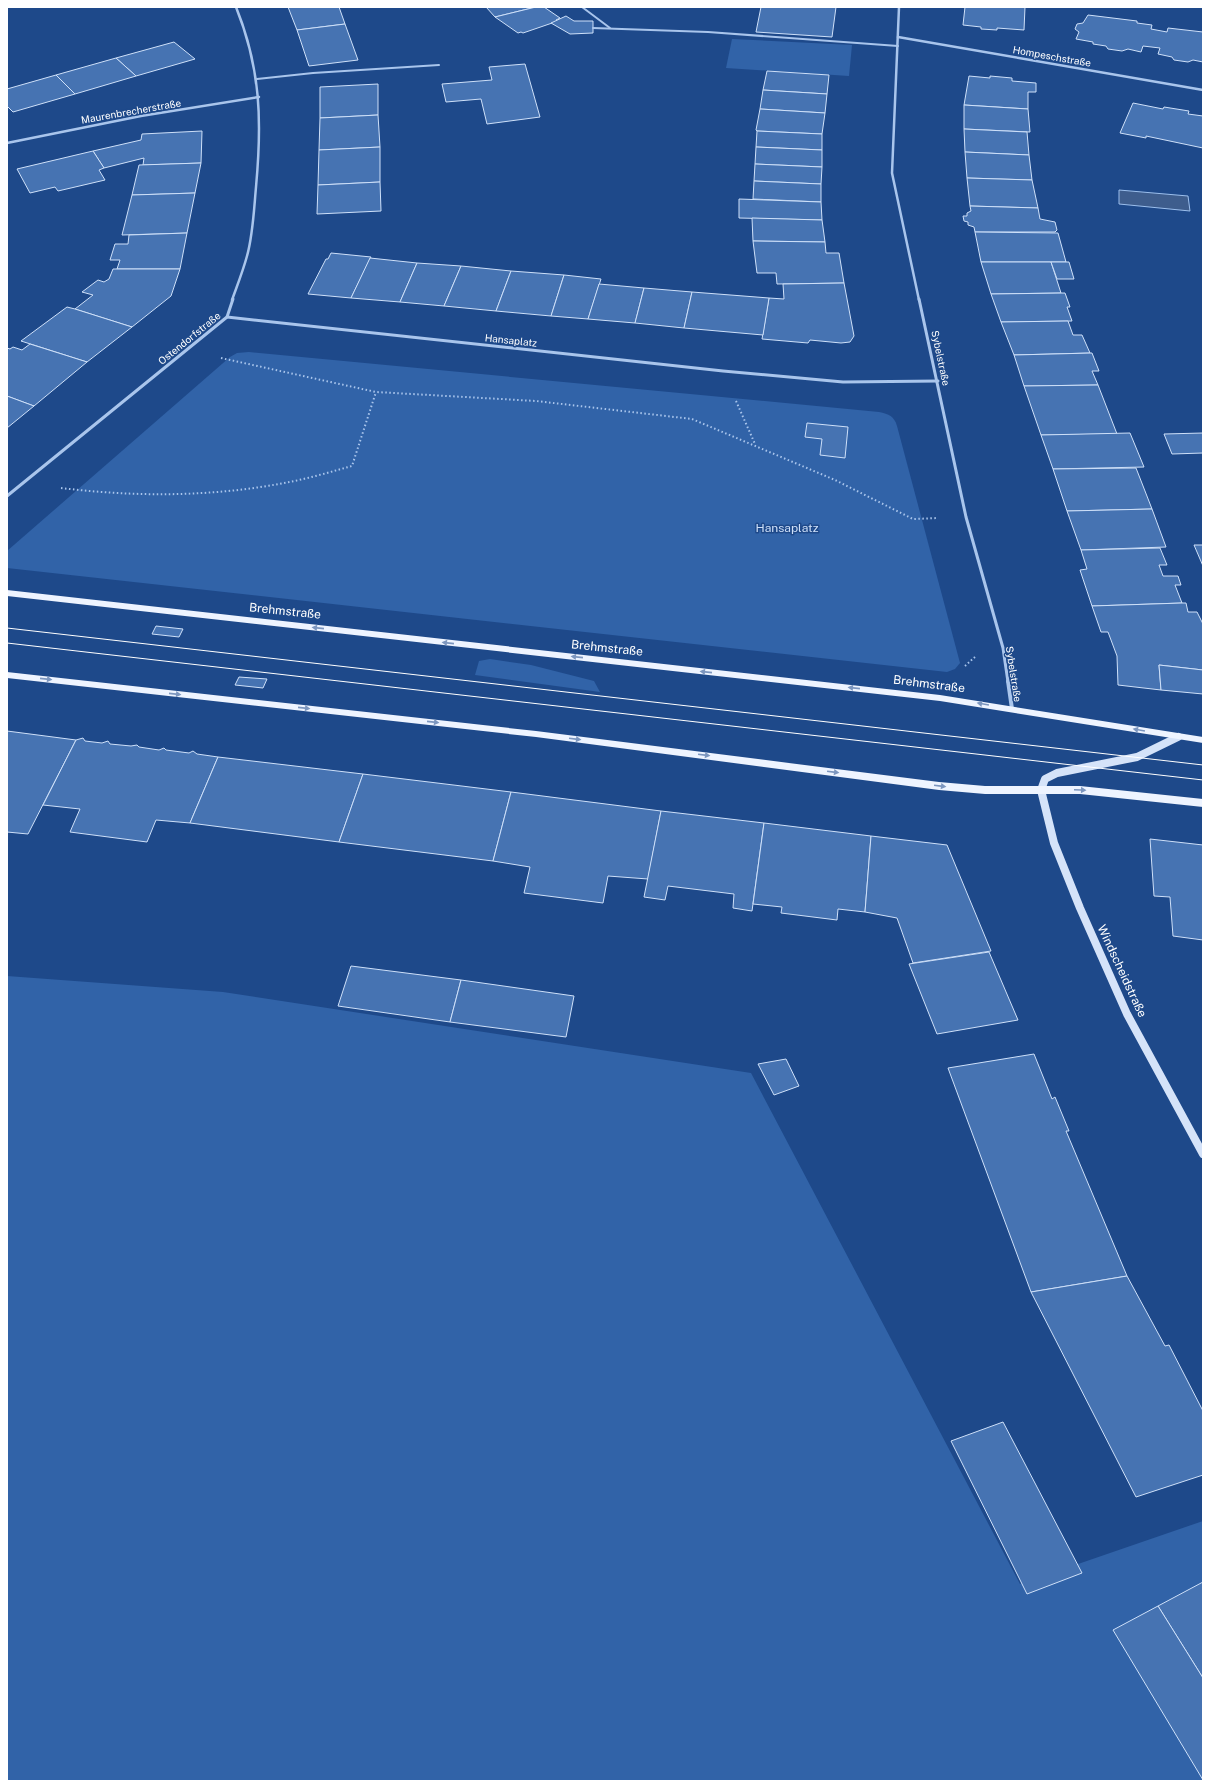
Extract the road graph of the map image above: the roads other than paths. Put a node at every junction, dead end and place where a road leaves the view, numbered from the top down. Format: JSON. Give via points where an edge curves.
{"nodes":[{"id":1,"x":236,"y":7,"type":"edge"},
{"id":2,"x":582,"y":7,"type":"edge"},
{"id":3,"x":899,"y":7,"type":"edge"},
{"id":4,"x":593,"y":28,"type":"dead end"},
{"id":5,"x":610,"y":28,"type":"junction"},
{"id":6,"x":898,"y":37,"type":"junction"},
{"id":7,"x":898,"y":46,"type":"junction"},
{"id":8,"x":439,"y":65,"type":"dead end"},
{"id":9,"x":257,"y":79,"type":"junction"},
{"id":10,"x":1203,"y":90,"type":"edge"},
{"id":11,"x":259,"y":97,"type":"junction"},
{"id":12,"x":7,"y":143,"type":"edge"},
{"id":13,"x":227,"y":317,"type":"junction"},
{"id":14,"x":938,"y":381,"type":"junction"},
{"id":15,"x":7,"y":496,"type":"edge"},
{"id":16,"x":7,"y":593,"type":"edge"},
{"id":17,"x":7,"y":675,"type":"edge"},
{"id":18,"x":1012,"y":709,"type":"junction"},
{"id":19,"x":1178,"y":737,"type":"junction"},
{"id":20,"x":1203,"y":740,"type":"edge"},
{"id":21,"x":1041,"y":790,"type":"junction"},
{"id":22,"x":1203,"y":803,"type":"edge"},
{"id":23,"x":1203,"y":1154,"type":"edge"}],
"edges":[{"from":1,"to":9,"type":"street","name":"Ostendorfstraße"},
{"from":2,"to":5,"type":"lane"},
{"from":3,"to":6,"type":"street","name":"Sybelstraße"},
{"from":4,"to":5,"type":"lane"},
{"from":5,"to":7,"type":"lane","via":[[708,32]]},
{"from":6,"to":7,"type":"street","name":"Sybelstraße"},
{"from":6,"to":10,"type":"street","name":"Hompeschstraße"},
{"from":7,"to":14,"type":"street","name":"Sybelstraße","via":[[892,173]]},
{"from":8,"to":9,"type":"lane"},
{"from":9,"to":11,"type":"street","name":"Ostendorfstraße"},
{"from":11,"to":12,"type":"street","name":"Maurenbrecherstraße","via":[[141,116]]},
{"from":11,"to":13,"type":"street","name":"Ostendorfstraße","via":[[260,142],[255,201],[247,255]]},
{"from":13,"to":14,"type":"street","name":"Hansaplatz","via":[[723,372],[843,382]]},
{"from":13,"to":15,"type":"street","name":"Ostendorfstraße"},
{"from":14,"to":18,"type":"street","name":"Sybelstraße","via":[[966,517],[1003,648]]},
{"from":18,"to":16,"type":"main road","name":"Brehmstraße","one_way":true,"via":[[946,698]]},
{"from":17,"to":21,"type":"main road","one_way":true,"via":[[536,734],[939,786],[985,790]]},
{"from":19,"to":18,"type":"main road","name":"Brehmstraße","one_way":true},
{"from":19,"to":20,"type":"main road","name":"Brehmstraße"},
{"from":19,"to":21,"type":"main road","via":[[1137,757],[1057,773],[1045,779]]},
{"from":21,"to":22,"type":"main road","one_way":true,"via":[[1080,790]]},
{"from":21,"to":23,"type":"main road","name":"Windscheidstraße","via":[[1054,843],[1120,1000]]}]}
